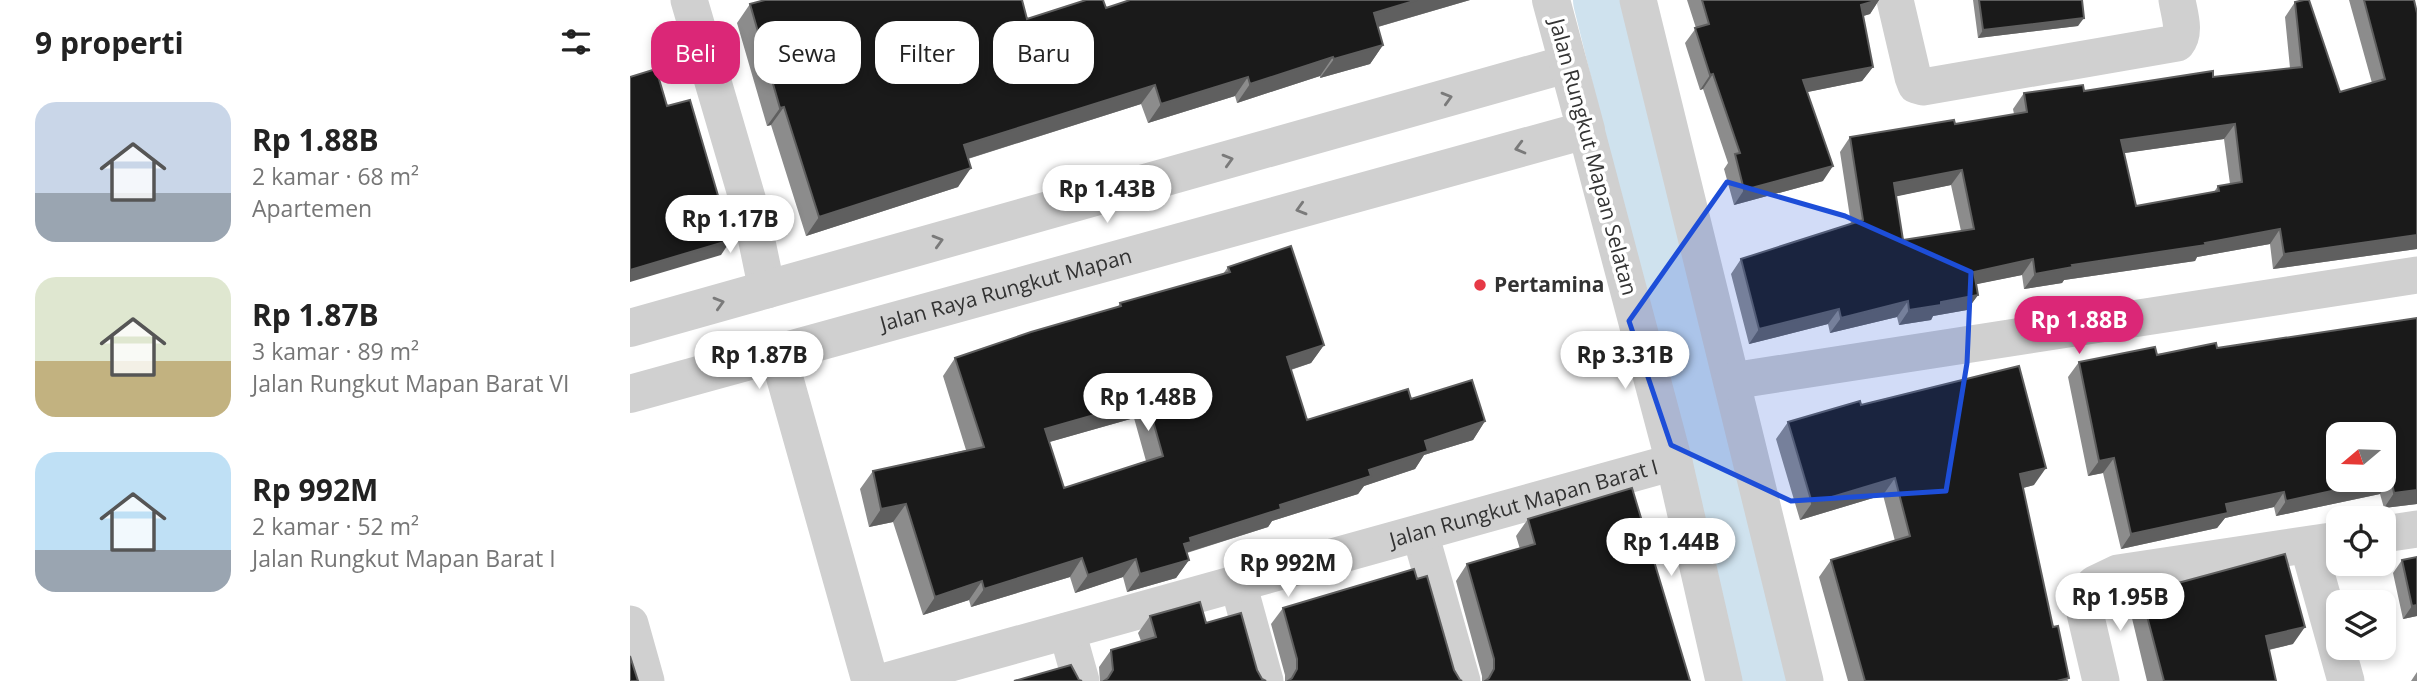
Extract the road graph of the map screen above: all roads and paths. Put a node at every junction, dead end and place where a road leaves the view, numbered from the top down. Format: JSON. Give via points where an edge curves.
{"nodes":[{"id":1,"x":689,"y":0,"type":"edge"},
{"id":2,"x":1551,"y":0,"type":"edge"},
{"id":3,"x":1638,"y":0,"type":"edge"},
{"id":4,"x":1895,"y":0,"type":"edge"},
{"id":5,"x":2177,"y":0,"type":"edge"},
{"id":6,"x":1567,"y":64,"type":"junction"},
{"id":7,"x":1586,"y":130,"type":"junction"},
{"id":8,"x":2417,"y":275,"type":"edge"},
{"id":9,"x":766,"y":290,"type":"junction"},
{"id":10,"x":630,"y":328,"type":"edge"},
{"id":11,"x":778,"y":354,"type":"junction"},
{"id":12,"x":1732,"y":382,"type":"junction"},
{"id":13,"x":630,"y":394,"type":"edge"},
{"id":14,"x":1674,"y":462,"type":"junction"},
{"id":15,"x":2417,"y":529,"type":"edge"},
{"id":16,"x":2396,"y":532,"type":"edge"},
{"id":17,"x":1420,"y":533,"type":"junction"},
{"id":18,"x":2323,"y":543,"type":"edge"},
{"id":19,"x":1238,"y":583,"type":"junction"},
{"id":20,"x":630,"y":624,"type":"edge"},
{"id":21,"x":1067,"y":631,"type":"junction"},
{"id":22,"x":646,"y":681,"type":"edge"},
{"id":23,"x":870,"y":681,"type":"edge"},
{"id":24,"x":886,"y":681,"type":"edge"},
{"id":25,"x":1080,"y":681,"type":"edge"},
{"id":26,"x":1265,"y":681,"type":"edge"},
{"id":27,"x":1462,"y":681,"type":"edge"},
{"id":28,"x":1724,"y":681,"type":"edge"},
{"id":29,"x":1805,"y":681,"type":"edge"},
{"id":30,"x":2101,"y":681,"type":"edge"},
{"id":31,"x":2346,"y":681,"type":"edge"}],
"edges":[{"from":1,"to":9,"type":"street","via":[[750,208]]},
{"from":2,"to":6,"type":"street","name":"Jalan Rungkut Mapan Selatan"},
{"from":3,"to":12,"type":"street"},
{"from":4,"to":5,"type":"street","via":[[1913,77],[1916,85],[1923,87],[2177,43],[2181,38]]},
{"from":6,"to":7,"type":"street","name":"Jalan Rungkut Mapan Selatan"},
{"from":9,"to":6,"type":"street","one_way":true},
{"from":7,"to":11,"type":"street","name":"Jalan Raya Rungkut Mapan","one_way":true},
{"from":7,"to":14,"type":"street","name":"Jalan Rungkut Mapan Selatan"},
{"from":8,"to":12,"type":"street"},
{"from":10,"to":9,"type":"street","one_way":true},
{"from":11,"to":13,"type":"street","name":"Jalan Raya Rungkut Mapan"},
{"from":11,"to":23,"type":"street"},
{"from":12,"to":29,"type":"street"},
{"from":14,"to":17,"type":"street","name":"Jalan Rungkut Mapan Barat I"},
{"from":14,"to":28,"type":"street","name":"Jalan Rungkut Mapan Selatan"},
{"from":15,"to":16,"type":"street"},
{"from":17,"to":19,"type":"street","name":"Jalan Rungkut Mapan Barat I"},
{"from":17,"to":27,"type":"street"},
{"from":18,"to":30,"type":"street","via":[[2118,573],[2095,584],[2085,614]]},
{"from":18,"to":31,"type":"street"},
{"from":19,"to":21,"type":"street","name":"Jalan Rungkut Mapan Barat I"},
{"from":19,"to":26,"type":"street"},
{"from":20,"to":22,"type":"street"},
{"from":21,"to":24,"type":"street","name":"Jalan Rungkut Mapan Barat I"},
{"from":21,"to":25,"type":"street"}]}
